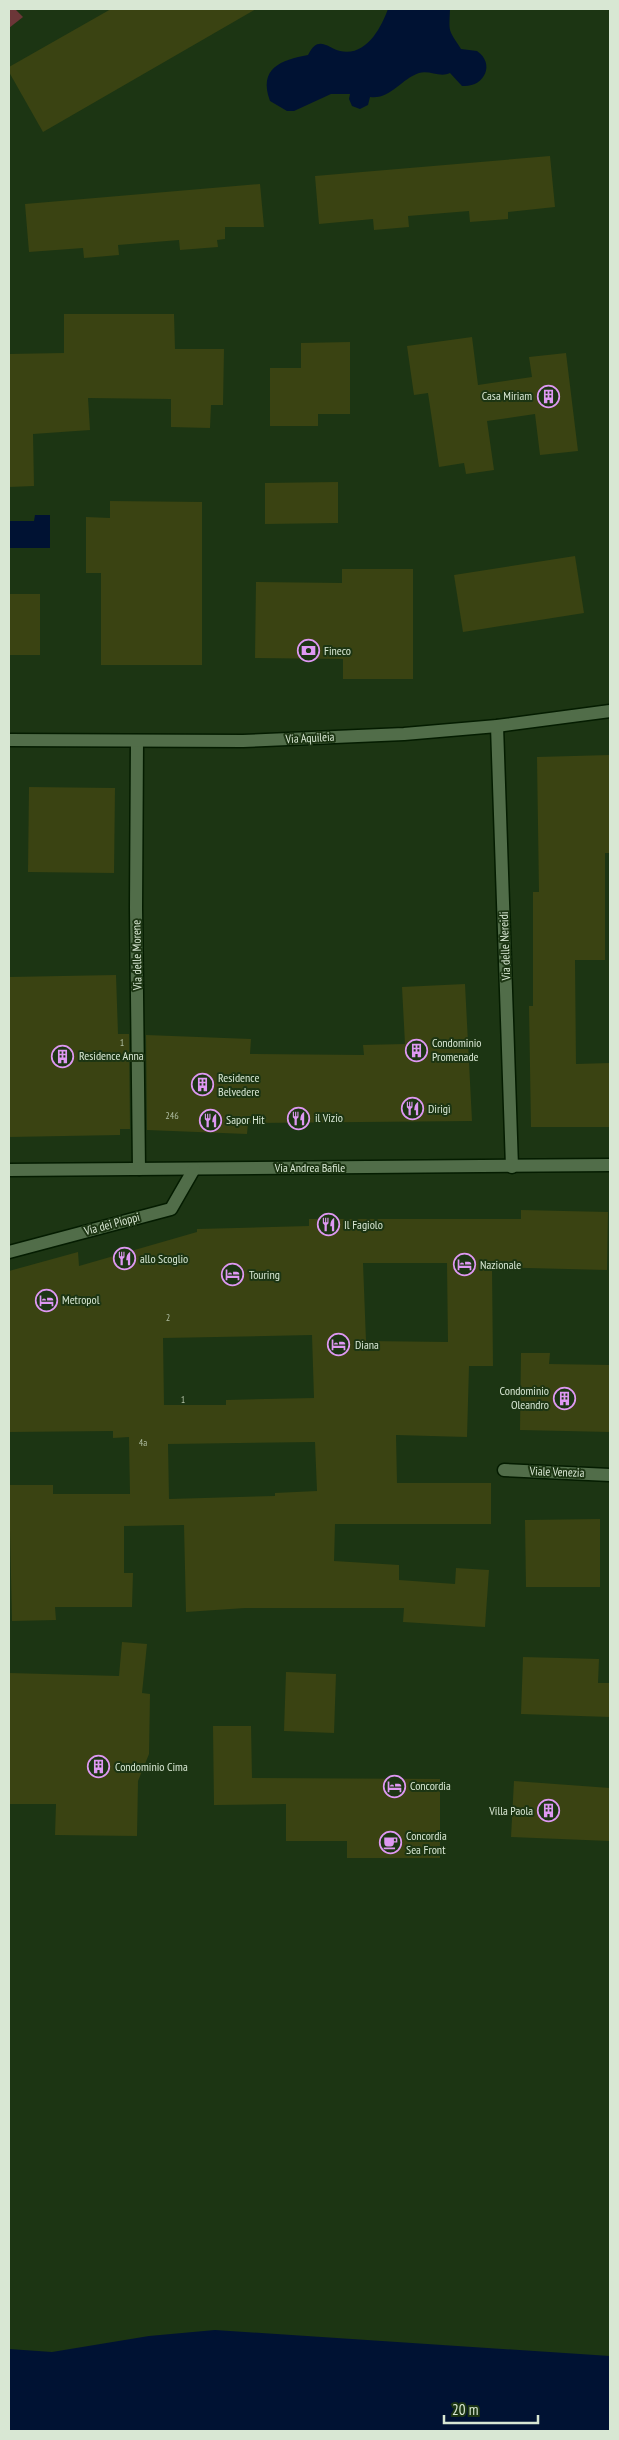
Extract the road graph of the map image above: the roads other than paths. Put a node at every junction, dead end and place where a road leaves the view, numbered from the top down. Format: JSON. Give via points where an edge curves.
{"nodes":[{"id":1,"x":610,"y":711,"type":"edge"},
{"id":2,"x":497,"y":726,"type":"junction"},
{"id":3,"x":9,"y":740,"type":"edge"},
{"id":4,"x":137,"y":741,"type":"junction"},
{"id":5,"x":610,"y":1165,"type":"edge"},
{"id":6,"x":512,"y":1166,"type":"junction"},
{"id":7,"x":139,"y":1169,"type":"junction"},
{"id":8,"x":194,"y":1169,"type":"junction"},
{"id":9,"x":9,"y":1170,"type":"edge"},
{"id":10,"x":9,"y":1252,"type":"edge"},
{"id":11,"x":504,"y":1470,"type":"dead end"},
{"id":12,"x":610,"y":1474,"type":"edge"}],
"edges":[{"from":1,"to":2,"type":"street","name":"Via Aquileia"},
{"from":2,"to":4,"type":"street","name":"Via Aquileia","via":[[404,734],[243,741]]},
{"from":2,"to":6,"type":"street","name":"Via delle Nereidi"},
{"from":3,"to":4,"type":"street","name":"Via Aquileia"},
{"from":4,"to":7,"type":"street","name":"Via delle Morene"},
{"from":5,"to":6,"type":"street","name":"Via Andrea Bafile"},
{"from":6,"to":8,"type":"street","name":"Via Andrea Bafile"},
{"from":7,"to":8,"type":"street","name":"Via Andrea Bafile"},
{"from":7,"to":9,"type":"street","name":"Via Andrea Bafile"},
{"from":8,"to":10,"type":"street","name":"Via dei Pioppi","via":[[171,1208]]},
{"from":11,"to":12,"type":"street","name":"Viale Venezia"}]}
